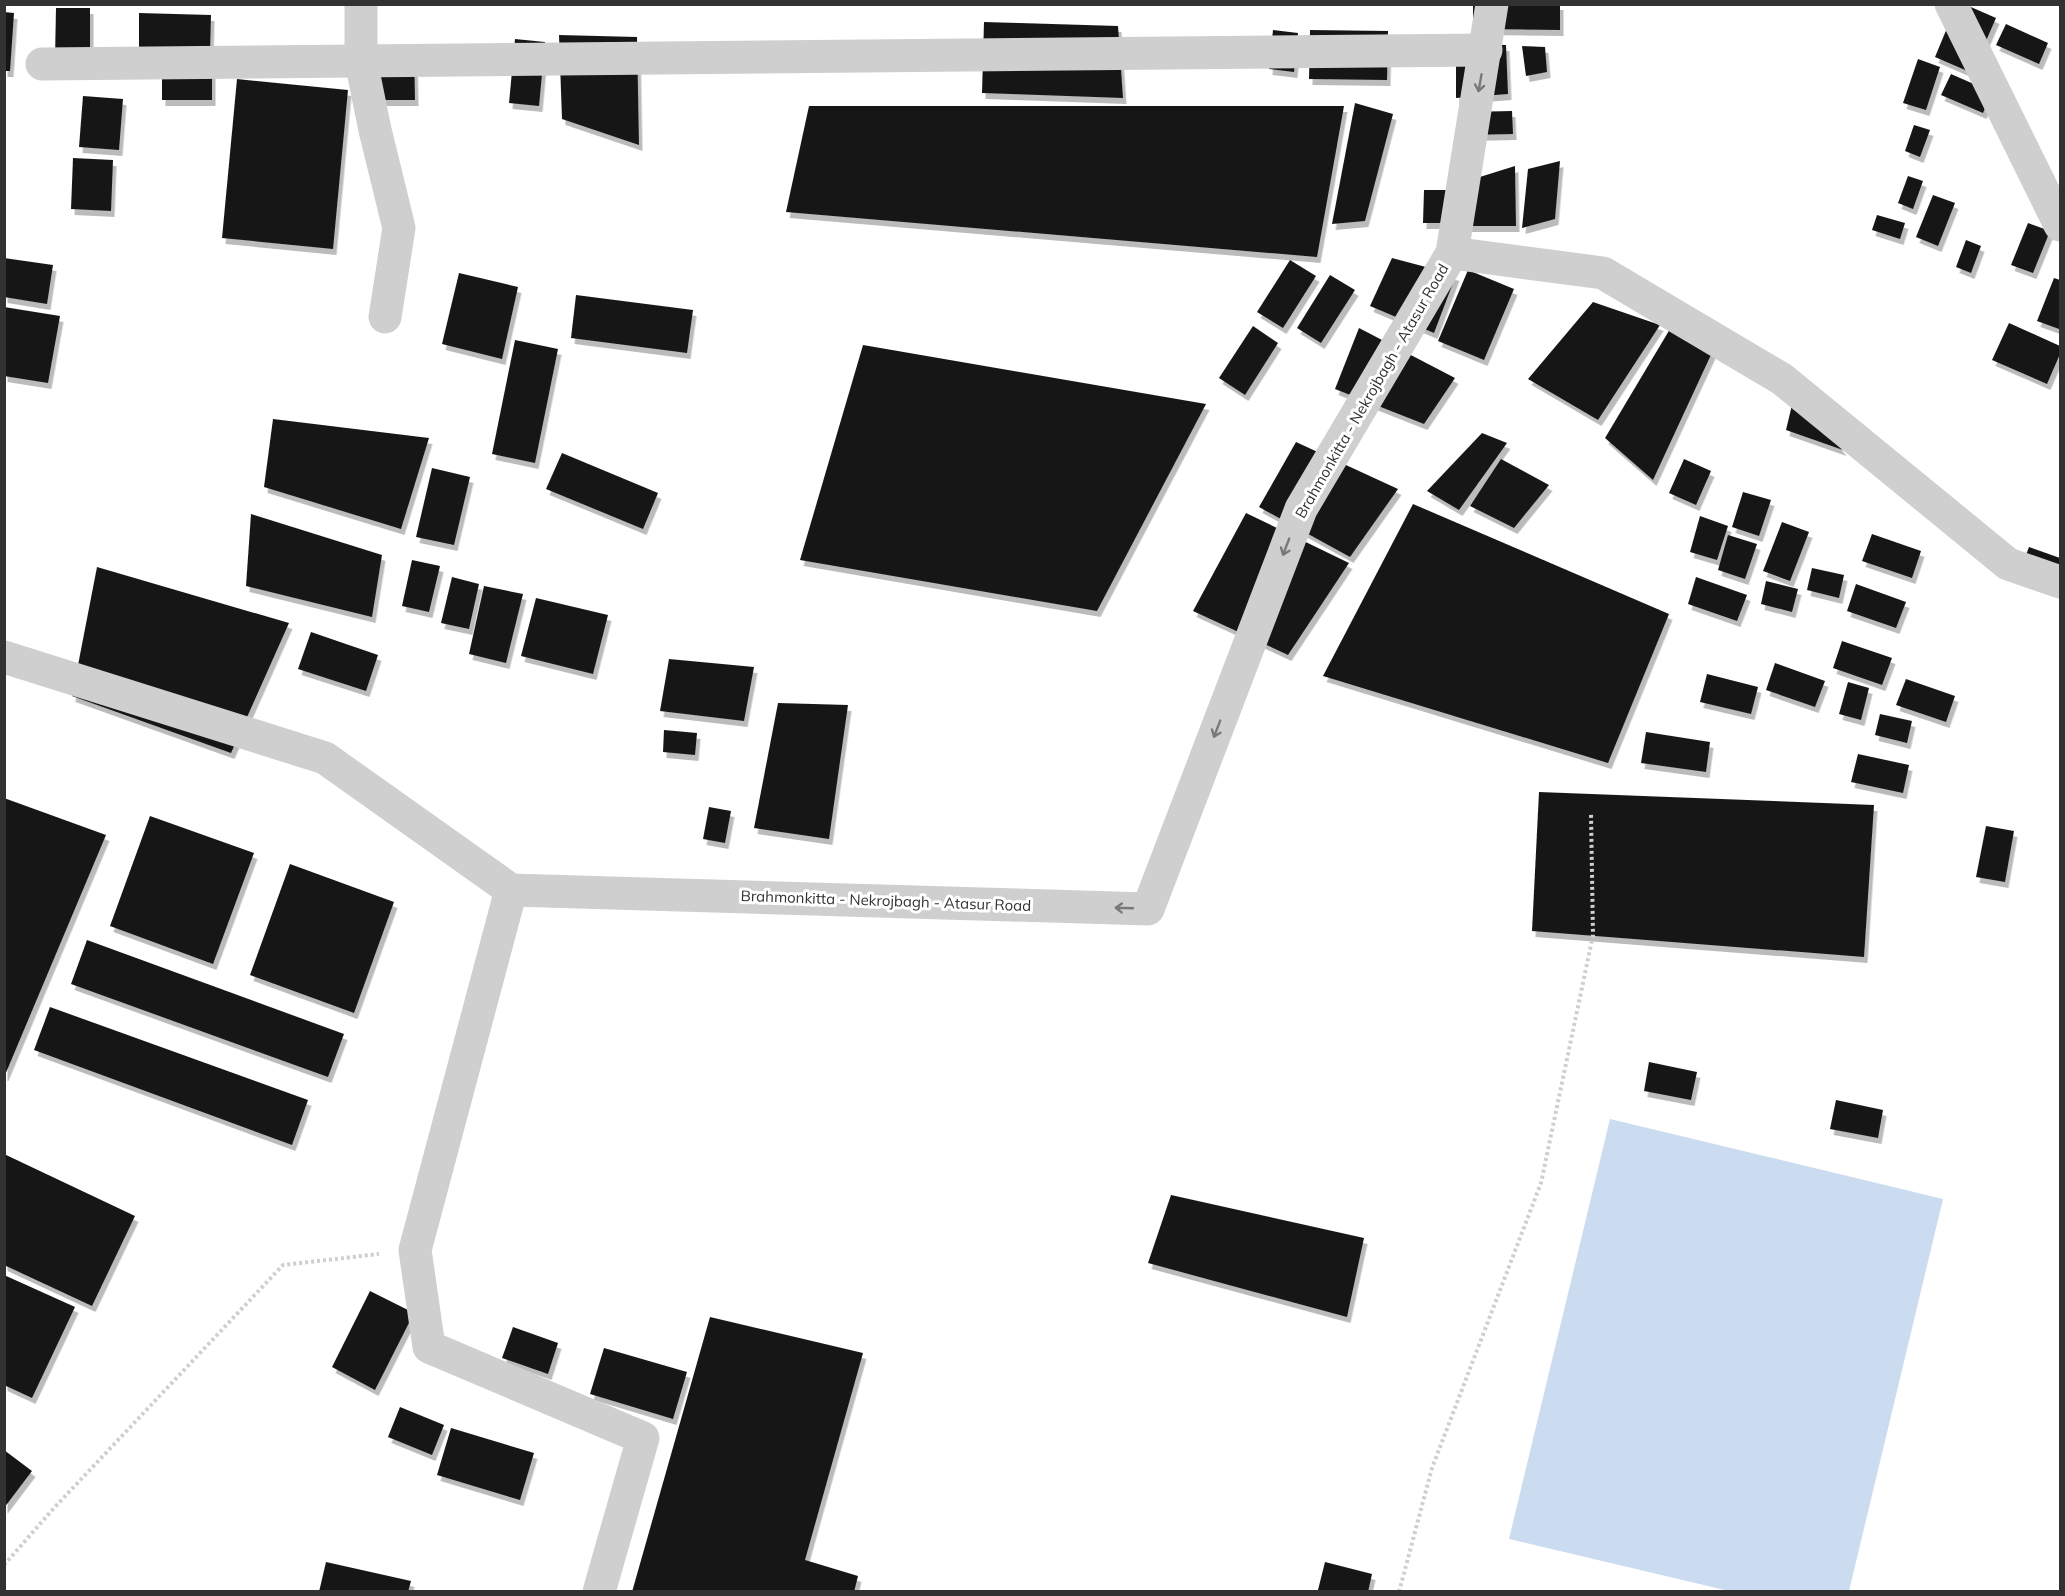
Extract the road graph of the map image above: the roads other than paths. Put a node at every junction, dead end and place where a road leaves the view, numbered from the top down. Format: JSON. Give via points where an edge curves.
{"nodes":[{"id":1,"x":361,"y":4,"type":"edge"},
{"id":2,"x":1492,"y":4,"type":"edge"},
{"id":3,"x":1951,"y":4,"type":"edge"},
{"id":4,"x":1486,"y":50,"type":"junction"},
{"id":5,"x":361,"y":61,"type":"junction"},
{"id":6,"x":42,"y":64,"type":"dead end"},
{"id":7,"x":2061,"y":225,"type":"edge"},
{"id":8,"x":1452,"y":253,"type":"junction"},
{"id":9,"x":385,"y":317,"type":"dead end"},
{"id":10,"x":2061,"y":582,"type":"edge"},
{"id":11,"x":4,"y":657,"type":"edge"},
{"id":12,"x":511,"y":890,"type":"junction"},
{"id":13,"x":599,"y":1592,"type":"edge"}],
"edges":[{"from":1,"to":5,"type":"street"},
{"from":2,"to":4,"type":"street","name":"Brahmonkitta - Nekrojbagh - Atasur Road"},
{"from":3,"to":7,"type":"street"},
{"from":4,"to":5,"type":"street"},
{"from":4,"to":8,"type":"street","name":"Brahmonkitta - Nekrojbagh - Atasur Road","one_way":true},
{"from":5,"to":6,"type":"street"},
{"from":5,"to":9,"type":"street","via":[[399,228]]},
{"from":8,"to":10,"type":"street","via":[[1603,273],[1782,379],[2008,564]]},
{"from":8,"to":12,"type":"street","name":"Brahmonkitta - Nekrojbagh - Atasur Road","one_way":true,"via":[[1301,508],[1148,909]]},
{"from":11,"to":12,"type":"street","via":[[325,758]]},
{"from":12,"to":13,"type":"street","via":[[415,1250],[429,1347],[643,1438]]}]}
